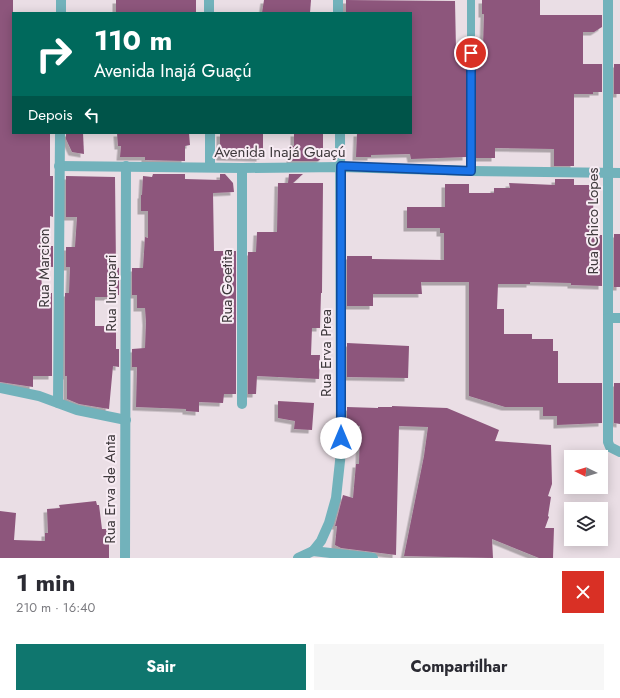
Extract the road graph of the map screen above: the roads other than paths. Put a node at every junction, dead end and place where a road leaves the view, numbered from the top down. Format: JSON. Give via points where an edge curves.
{"nodes":[{"id":1,"x":61,"y":0,"type":"edge"},
{"id":2,"x":209,"y":0,"type":"edge"},
{"id":3,"x":338,"y":0,"type":"edge"},
{"id":4,"x":471,"y":0,"type":"edge"},
{"id":5,"x":608,"y":0,"type":"edge"},
{"id":6,"x":61,"y":12,"type":"edge"},
{"id":7,"x":209,"y":12,"type":"edge"},
{"id":8,"x":338,"y":12,"type":"edge"},
{"id":9,"x":60,"y":134,"type":"edge"},
{"id":10,"x":210,"y":134,"type":"edge"},
{"id":11,"x":340,"y":134,"type":"edge"},
{"id":12,"x":60,"y":166,"type":"junction"},
{"id":13,"x":126,"y":166,"type":"junction"},
{"id":14,"x":341,"y":166,"type":"junction"},
{"id":15,"x":210,"y":167,"type":"junction"},
{"id":16,"x":242,"y":168,"type":"junction"},
{"id":17,"x":471,"y":171,"type":"junction"},
{"id":18,"x":608,"y":173,"type":"junction"},
{"id":19,"x":620,"y":173,"type":"edge"},
{"id":20,"x":608,"y":318,"type":"junction"},
{"id":21,"x":620,"y":318,"type":"edge"},
{"id":22,"x":0,"y":388,"type":"edge"},
{"id":23,"x":58,"y":403,"type":"junction"},
{"id":24,"x":242,"y":404,"type":"dead end"},
{"id":25,"x":126,"y":420,"type":"junction"},
{"id":26,"x":620,"y":452,"type":"edge"},
{"id":27,"x":313,"y":551,"type":"junction"},
{"id":28,"x":125,"y":558,"type":"edge"},
{"id":29,"x":298,"y":558,"type":"edge"},
{"id":30,"x":373,"y":558,"type":"edge"}],
"edges":[{"from":1,"to":6,"type":"street"},
{"from":2,"to":7,"type":"street"},
{"from":3,"to":8,"type":"street"},
{"from":4,"to":17,"type":"lane"},
{"from":5,"to":18,"type":"street","name":"Rua Chico Lopes"},
{"from":9,"to":12,"type":"street","name":"Rua Marcion"},
{"from":10,"to":15,"type":"street"},
{"from":11,"to":14,"type":"street","name":"Rua Erva Prea"},
{"from":12,"to":13,"type":"street","name":"Avenida Inajá Guaçú"},
{"from":12,"to":23,"type":"street","name":"Rua Marcion"},
{"from":13,"to":15,"type":"street","name":"Avenida Inajá Guaçú"},
{"from":13,"to":25,"type":"street","name":"Rua Iurupari"},
{"from":14,"to":16,"type":"street","name":"Avenida Inajá Guaçú"},
{"from":14,"to":17,"type":"street","name":"Avenida Inajá Guaçú"},
{"from":14,"to":27,"type":"street","name":"Rua Erva Prea","via":[[341,452],[336,498],[329,523]]},
{"from":15,"to":16,"type":"street","name":"Avenida Inajá Guaçú"},
{"from":16,"to":24,"type":"street","name":"Rua Goetita"},
{"from":17,"to":18,"type":"street","name":"Avenida Inajá Guaçú"},
{"from":18,"to":19,"type":"street","name":"Avenida Inajá Guaçú"},
{"from":18,"to":20,"type":"street","name":"Rua Chico Lopes"},
{"from":20,"to":21,"type":"street"},
{"from":20,"to":26,"type":"street","name":"Rua Chico Lopes","via":[[608,442],[610,447]]},
{"from":22,"to":23,"type":"street"},
{"from":23,"to":25,"type":"street","via":[[77,410]]},
{"from":25,"to":28,"type":"street","name":"Rua Erva de Anta"},
{"from":27,"to":29,"type":"street"},
{"from":27,"to":30,"type":"street"}]}
